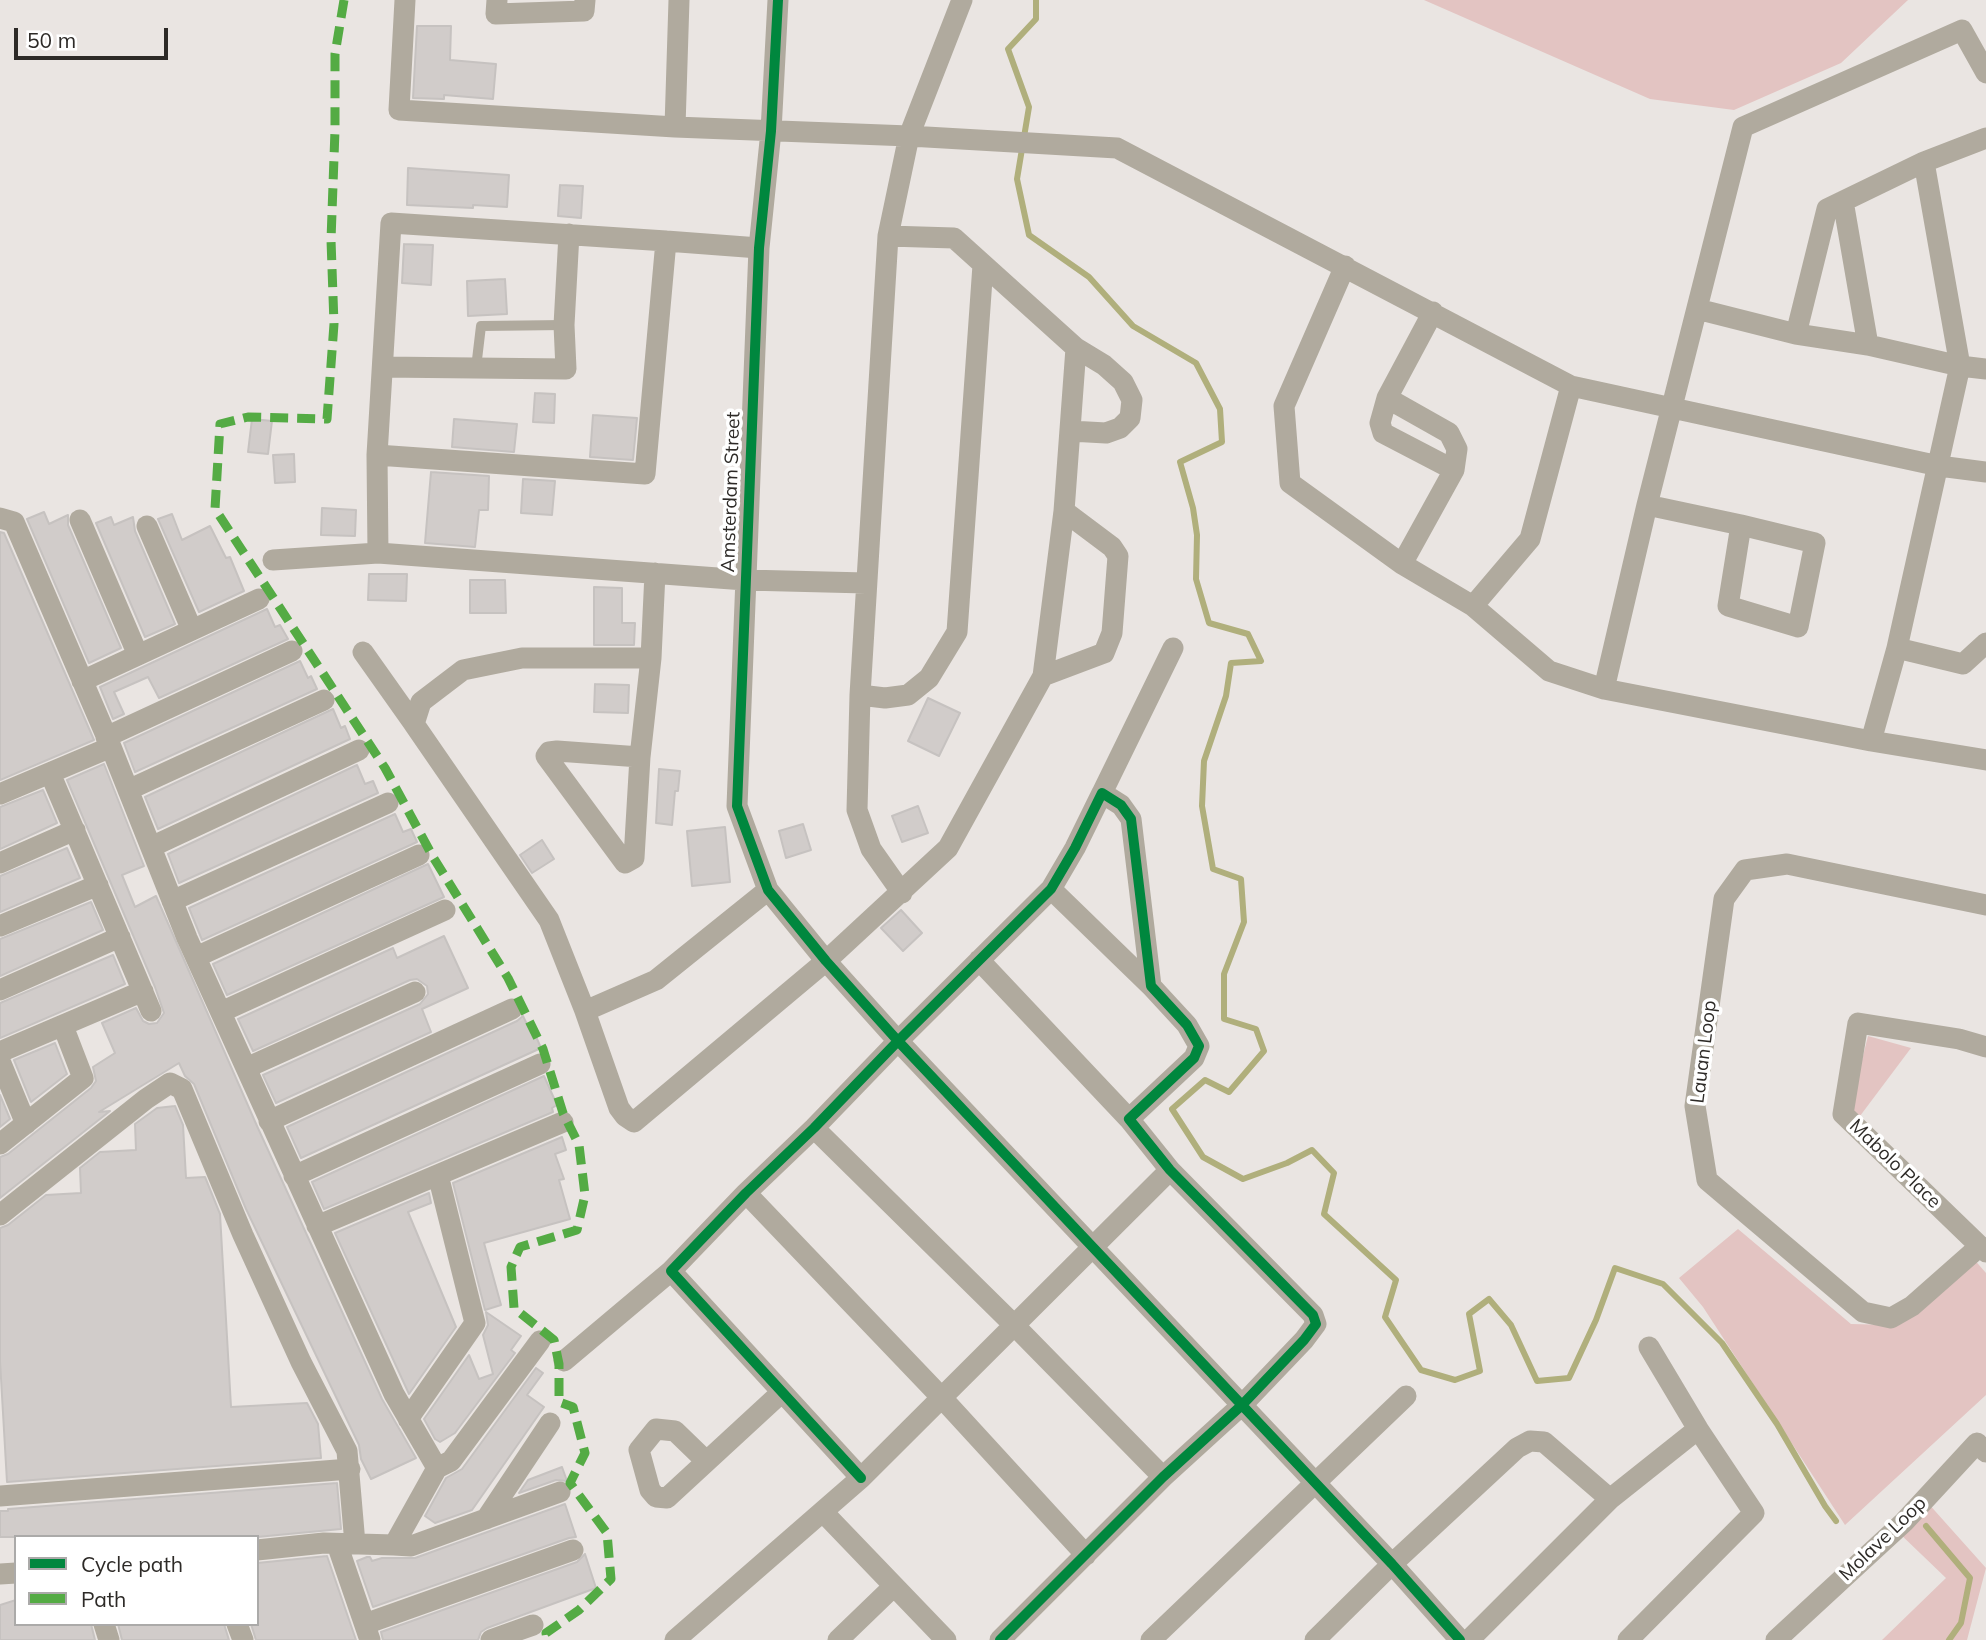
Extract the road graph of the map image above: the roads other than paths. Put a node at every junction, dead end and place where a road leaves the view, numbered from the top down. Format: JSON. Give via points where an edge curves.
{"nodes":[{"id":1,"x":405,"y":0,"type":"edge"},
{"id":2,"x":497,"y":0,"type":"edge"},
{"id":3,"x":585,"y":0,"type":"edge"},
{"id":4,"x":679,"y":0,"type":"edge"},
{"id":5,"x":778,"y":0,"type":"edge"},
{"id":6,"x":962,"y":0,"type":"edge"},
{"id":7,"x":1986,"y":73,"type":"edge"},
{"id":8,"x":675,"y":127,"type":"junction"},
{"id":9,"x":771,"y":131,"type":"junction"},
{"id":10,"x":909,"y":135,"type":"junction"},
{"id":11,"x":1986,"y":138,"type":"edge"},
{"id":12,"x":1924,"y":162,"type":"junction"},
{"id":13,"x":1843,"y":201,"type":"junction"},
{"id":14,"x":569,"y":234,"type":"junction"},
{"id":15,"x":888,"y":236,"type":"junction"},
{"id":16,"x":666,"y":241,"type":"junction"},
{"id":17,"x":759,"y":248,"type":"junction"},
{"id":18,"x":983,"y":265,"type":"junction"},
{"id":19,"x":1345,"y":266,"type":"junction"},
{"id":20,"x":1697,"y":309,"type":"junction"},
{"id":21,"x":1433,"y":313,"type":"junction"},
{"id":22,"x":564,"y":325,"type":"junction"},
{"id":23,"x":1797,"y":334,"type":"junction"},
{"id":24,"x":1868,"y":345,"type":"junction"},
{"id":25,"x":1076,"y":348,"type":"junction"},
{"id":26,"x":1960,"y":366,"type":"junction"},
{"id":27,"x":383,"y":367,"type":"junction"},
{"id":28,"x":476,"y":368,"type":"junction"},
{"id":29,"x":1986,"y":369,"type":"edge"},
{"id":30,"x":1572,"y":386,"type":"junction"},
{"id":31,"x":1387,"y":398,"type":"junction"},
{"id":32,"x":1673,"y":407,"type":"junction"},
{"id":33,"x":1070,"y":431,"type":"junction"},
{"id":34,"x":377,"y":455,"type":"junction"},
{"id":35,"x":1939,"y":466,"type":"junction"},
{"id":36,"x":1454,"y":470,"type":"junction"},
{"id":37,"x":1986,"y":472,"type":"edge"},
{"id":38,"x":1647,"y":505,"type":"junction"},
{"id":39,"x":1064,"y":511,"type":"junction"},
{"id":40,"x":0,"y":518,"type":"edge"},
{"id":41,"x":80,"y":520,"type":"dead end"},
{"id":42,"x":1741,"y":525,"type":"junction"},
{"id":43,"x":147,"y":526,"type":"dead end"},
{"id":44,"x":378,"y":553,"type":"junction"},
{"id":45,"x":274,"y":560,"type":"dead end"},
{"id":46,"x":1402,"y":564,"type":"junction"},
{"id":47,"x":655,"y":573,"type":"junction"},
{"id":48,"x":745,"y":580,"type":"junction"},
{"id":49,"x":866,"y":583,"type":"junction"},
{"id":50,"x":259,"y":599,"type":"dead end"},
{"id":51,"x":1473,"y":606,"type":"junction"},
{"id":52,"x":192,"y":630,"type":"junction"},
{"id":53,"x":1986,"y":643,"type":"edge"},
{"id":54,"x":1173,"y":648,"type":"dead end"},
{"id":55,"x":1897,"y":648,"type":"junction"},
{"id":56,"x":292,"y":651,"type":"dead end"},
{"id":57,"x":363,"y":652,"type":"dead end"},
{"id":58,"x":138,"y":655,"type":"junction"},
{"id":59,"x":651,"y":658,"type":"junction"},
{"id":60,"x":1043,"y":676,"type":"junction"},
{"id":61,"x":82,"y":681,"type":"junction"},
{"id":62,"x":1604,"y":689,"type":"junction"},
{"id":63,"x":860,"y":695,"type":"junction"},
{"id":64,"x":324,"y":701,"type":"dead end"},
{"id":65,"x":414,"y":723,"type":"junction"},
{"id":66,"x":1871,"y":741,"type":"junction"},
{"id":67,"x":109,"y":742,"type":"junction"},
{"id":68,"x":359,"y":750,"type":"dead end"},
{"id":69,"x":640,"y":757,"type":"junction"},
{"id":70,"x":1986,"y":760,"type":"edge"},
{"id":71,"x":50,"y":773,"type":"junction"},
{"id":72,"x":128,"y":790,"type":"junction"},
{"id":73,"x":1102,"y":793,"type":"junction"},
{"id":74,"x":0,"y":794,"type":"edge"},
{"id":75,"x":388,"y":803,"type":"dead end"},
{"id":76,"x":75,"y":830,"type":"junction"},
{"id":77,"x":150,"y":847,"type":"junction"},
{"id":78,"x":419,"y":855,"type":"dead end"},
{"id":79,"x":0,"y":863,"type":"edge"},
{"id":80,"x":98,"y":885,"type":"junction"},
{"id":81,"x":768,"y":890,"type":"junction"},
{"id":82,"x":1051,"y":890,"type":"junction"},
{"id":83,"x":902,"y":893,"type":"junction"},
{"id":84,"x":172,"y":901,"type":"junction"},
{"id":85,"x":1986,"y":905,"type":"edge"},
{"id":86,"x":445,"y":910,"type":"dead end"},
{"id":87,"x":0,"y":926,"type":"edge"},
{"id":88,"x":120,"y":937,"type":"junction"},
{"id":89,"x":195,"y":957,"type":"junction"},
{"id":90,"x":979,"y":960,"type":"junction"},
{"id":91,"x":826,"y":961,"type":"junction"},
{"id":92,"x":1150,"y":986,"type":"junction"},
{"id":93,"x":0,"y":990,"type":"edge"},
{"id":94,"x":415,"y":992,"type":"dead end"},
{"id":95,"x":512,"y":1009,"type":"dead end"},
{"id":96,"x":585,"y":1011,"type":"junction"},
{"id":97,"x":221,"y":1012,"type":"junction"},
{"id":98,"x":63,"y":1026,"type":"junction"},
{"id":99,"x":898,"y":1041,"type":"junction"},
{"id":100,"x":1986,"y":1047,"type":"edge"},
{"id":101,"x":0,"y":1052,"type":"edge"},
{"id":102,"x":0,"y":1061,"type":"edge"},
{"id":103,"x":540,"y":1063,"type":"dead end"},
{"id":104,"x":246,"y":1068,"type":"junction"},
{"id":105,"x":1129,"y":1119,"type":"junction"},
{"id":106,"x":269,"y":1121,"type":"junction"},
{"id":107,"x":563,"y":1122,"type":"dead end"},
{"id":108,"x":26,"y":1124,"type":"junction"},
{"id":109,"x":814,"y":1128,"type":"junction"},
{"id":110,"x":0,"y":1144,"type":"edge"},
{"id":111,"x":1170,"y":1170,"type":"junction"},
{"id":112,"x":438,"y":1175,"type":"junction"},
{"id":113,"x":294,"y":1176,"type":"junction"},
{"id":114,"x":746,"y":1193,"type":"junction"},
{"id":115,"x":0,"y":1215,"type":"edge"},
{"id":116,"x":317,"y":1226,"type":"junction"},
{"id":117,"x":1092,"y":1248,"type":"junction"},
{"id":118,"x":1983,"y":1249,"type":"edge"},
{"id":119,"x":671,"y":1271,"type":"junction"},
{"id":120,"x":1013,"y":1324,"type":"junction"},
{"id":121,"x":540,"y":1341,"type":"dead end"},
{"id":122,"x":1648,"y":1347,"type":"dead end"},
{"id":123,"x":564,"y":1361,"type":"dead end"},
{"id":124,"x":782,"y":1392,"type":"junction"},
{"id":125,"x":1406,"y":1396,"type":"dead end"},
{"id":126,"x":942,"y":1398,"type":"junction"},
{"id":127,"x":1242,"y":1405,"type":"junction"},
{"id":128,"x":408,"y":1419,"type":"junction"},
{"id":129,"x":550,"y":1423,"type":"dead end"},
{"id":130,"x":1698,"y":1429,"type":"junction"},
{"id":131,"x":1983,"y":1443,"type":"edge"},
{"id":132,"x":706,"y":1461,"type":"dead end"},
{"id":133,"x":437,"y":1468,"type":"junction"},
{"id":134,"x":350,"y":1469,"type":"junction"},
{"id":135,"x":1163,"y":1477,"type":"junction"},
{"id":136,"x":861,"y":1478,"type":"junction"},
{"id":137,"x":1314,"y":1483,"type":"junction"},
{"id":138,"x":560,"y":1492,"type":"dead end"},
{"id":139,"x":0,"y":1496,"type":"edge"},
{"id":140,"x":1610,"y":1499,"type":"junction"},
{"id":141,"x":822,"y":1512,"type":"junction"},
{"id":142,"x":486,"y":1519,"type":"junction"},
{"id":143,"x":346,"y":1544,"type":"junction"},
{"id":144,"x":394,"y":1545,"type":"junction"},
{"id":145,"x":259,"y":1549,"type":"edge"},
{"id":146,"x":573,"y":1550,"type":"dead end"},
{"id":147,"x":1086,"y":1555,"type":"junction"},
{"id":148,"x":1392,"y":1564,"type":"junction"},
{"id":149,"x":894,"y":1586,"type":"junction"},
{"id":150,"x":533,"y":1625,"type":"dead end"},
{"id":151,"x":368,"y":1632,"type":"edge"},
{"id":152,"x":491,"y":1640,"type":"edge"},
{"id":153,"x":675,"y":1640,"type":"edge"},
{"id":154,"x":838,"y":1640,"type":"edge"},
{"id":155,"x":946,"y":1640,"type":"edge"},
{"id":156,"x":1000,"y":1640,"type":"edge"},
{"id":157,"x":1151,"y":1640,"type":"edge"},
{"id":158,"x":1315,"y":1640,"type":"edge"},
{"id":159,"x":1460,"y":1640,"type":"edge"},
{"id":160,"x":1469,"y":1640,"type":"edge"},
{"id":161,"x":1628,"y":1640,"type":"edge"},
{"id":162,"x":1776,"y":1640,"type":"edge"}],
"edges":[{"from":1,"to":8,"type":"street","via":[[398,110]]},
{"from":2,"to":3,"type":"street","via":[[496,13],[584,11]]},
{"from":4,"to":8,"type":"street"},
{"from":5,"to":9,"type":"street","name":"Amsterdam Street"},
{"from":6,"to":10,"type":"street"},
{"from":7,"to":20,"type":"street","via":[[1962,30],[1743,127]]},
{"from":8,"to":9,"type":"street"},
{"from":9,"to":10,"type":"street"},
{"from":9,"to":17,"type":"street","name":"Amsterdam Street"},
{"from":10,"to":15,"type":"street"},
{"from":10,"to":19,"type":"street","via":[[1117,148]]},
{"from":11,"to":12,"type":"street"},
{"from":12,"to":13,"type":"street"},
{"from":12,"to":26,"type":"street"},
{"from":13,"to":23,"type":"street","via":[[1827,209]]},
{"from":13,"to":24,"type":"street"},
{"from":14,"to":16,"type":"street"},
{"from":14,"to":22,"type":"street"},
{"from":14,"to":27,"type":"street","via":[[391,223]]},
{"from":15,"to":18,"type":"street","via":[[954,238]]},
{"from":15,"to":49,"type":"street"},
{"from":16,"to":17,"type":"street"},
{"from":16,"to":34,"type":"street","via":[[645,474]]},
{"from":17,"to":48,"type":"street","name":"Amsterdam Street"},
{"from":18,"to":25,"type":"street"},
{"from":18,"to":63,"type":"street","via":[[957,632],[929,678],[908,695]]},
{"from":19,"to":21,"type":"street"},
{"from":19,"to":46,"type":"street","via":[[1284,406],[1290,483]]},
{"from":20,"to":23,"type":"street"},
{"from":20,"to":32,"type":"street"},
{"from":21,"to":30,"type":"street"},
{"from":21,"to":31,"type":"street"},
{"from":22,"to":28,"type":"lane","via":[[481,326]]},
{"from":22,"to":28,"type":"street","via":[[566,369]]},
{"from":23,"to":24,"type":"street"},
{"from":24,"to":26,"type":"street"},
{"from":25,"to":33,"type":"street"},
{"from":25,"to":33,"type":"street","via":[[1123,382],[1132,400],[1130,418],[1120,428],[1106,433]]},
{"from":26,"to":29,"type":"street"},
{"from":26,"to":35,"type":"street"},
{"from":27,"to":28,"type":"street"},
{"from":27,"to":34,"type":"street"},
{"from":30,"to":32,"type":"street"},
{"from":30,"to":51,"type":"street","via":[[1530,539]]},
{"from":31,"to":36,"type":"street","via":[[1449,433],[1457,449]]},
{"from":31,"to":36,"type":"street","via":[[1380,423],[1383,433]]},
{"from":32,"to":35,"type":"street"},
{"from":32,"to":38,"type":"street"},
{"from":33,"to":39,"type":"street"},
{"from":34,"to":44,"type":"street"},
{"from":35,"to":37,"type":"street"},
{"from":35,"to":55,"type":"street"},
{"from":36,"to":46,"type":"street"},
{"from":38,"to":42,"type":"street"},
{"from":38,"to":62,"type":"street"},
{"from":39,"to":60,"type":"street"},
{"from":39,"to":60,"type":"street","via":[[1118,556],[1112,634],[1104,653]]},
{"from":40,"to":61,"type":"street","via":[[14,522]]},
{"from":41,"to":58,"type":"street"},
{"from":42,"to":42,"type":"street","via":[[1815,543],[1798,626],[1728,606]]},
{"from":43,"to":52,"type":"street"},
{"from":44,"to":45,"type":"street"},
{"from":44,"to":47,"type":"street"},
{"from":46,"to":51,"type":"street"},
{"from":47,"to":48,"type":"street"},
{"from":47,"to":59,"type":"street"},
{"from":48,"to":49,"type":"street"},
{"from":48,"to":81,"type":"street","name":"Amsterdam Street","via":[[737,806]]},
{"from":49,"to":63,"type":"street"},
{"from":50,"to":52,"type":"street"},
{"from":51,"to":62,"type":"street","via":[[1549,671]]},
{"from":52,"to":58,"type":"street"},
{"from":53,"to":55,"type":"street","via":[[1963,664]]},
{"from":54,"to":73,"type":"street"},
{"from":55,"to":66,"type":"street"},
{"from":56,"to":67,"type":"street"},
{"from":57,"to":65,"type":"street"},
{"from":58,"to":61,"type":"street"},
{"from":59,"to":65,"type":"street","via":[[522,658],[463,670],[421,702]]},
{"from":59,"to":69,"type":"street"},
{"from":60,"to":83,"type":"street","via":[[948,848]]},
{"from":61,"to":67,"type":"street"},
{"from":62,"to":66,"type":"street"},
{"from":63,"to":83,"type":"street","via":[[857,810],[871,849]]},
{"from":64,"to":72,"type":"street"},
{"from":65,"to":96,"type":"street","via":[[549,920]]},
{"from":66,"to":70,"type":"street"},
{"from":67,"to":71,"type":"street"},
{"from":67,"to":72,"type":"street"},
{"from":68,"to":77,"type":"street"},
{"from":69,"to":69,"type":"street","via":[[634,859],[625,863],[546,756],[557,751]]},
{"from":71,"to":74,"type":"street"},
{"from":71,"to":76,"type":"street"},
{"from":72,"to":77,"type":"street"},
{"from":73,"to":82,"type":"street"},
{"from":73,"to":92,"type":"street","via":[[1131,819]]},
{"from":75,"to":84,"type":"street"},
{"from":76,"to":79,"type":"street"},
{"from":76,"to":80,"type":"street"},
{"from":77,"to":84,"type":"street"},
{"from":78,"to":89,"type":"street"},
{"from":80,"to":87,"type":"street"},
{"from":80,"to":88,"type":"street"},
{"from":81,"to":91,"type":"street","name":"Amsterdam Street"},
{"from":81,"to":96,"type":"street","via":[[656,980]]},
{"from":82,"to":90,"type":"street"},
{"from":82,"to":92,"type":"street"},
{"from":83,"to":91,"type":"street"},
{"from":84,"to":89,"type":"street"},
{"from":85,"to":118,"type":"street","name":"Lauan Loop","via":[[1787,864],[1745,870],[1724,899],[1695,1106],[1707,1180],[1863,1312],[1891,1318]]},
{"from":86,"to":97,"type":"street"},
{"from":88,"to":93,"type":"street"},
{"from":88,"to":98,"type":"street","via":[[147,1001]]},
{"from":89,"to":97,"type":"street"},
{"from":90,"to":99,"type":"street"},
{"from":90,"to":105,"type":"street"},
{"from":91,"to":96,"type":"street","via":[[634,1122],[619,1108]]},
{"from":91,"to":99,"type":"street","name":"Amsterdam Street"},
{"from":92,"to":105,"type":"street","via":[[1187,1025],[1199,1045],[1194,1058]]},
{"from":94,"to":104,"type":"street"},
{"from":95,"to":106,"type":"street"},
{"from":97,"to":104,"type":"street"},
{"from":98,"to":101,"type":"street"},
{"from":98,"to":108,"type":"street","via":[[83,1078]]},
{"from":99,"to":109,"type":"street"},
{"from":99,"to":117,"type":"street","name":"Amsterdam Street"},
{"from":100,"to":118,"type":"street","name":"Mabolo Place","via":[[1858,1023],[1843,1114]]},
{"from":102,"to":108,"type":"street"},
{"from":103,"to":113,"type":"street"},
{"from":104,"to":106,"type":"street"},
{"from":105,"to":111,"type":"street"},
{"from":106,"to":113,"type":"street"},
{"from":107,"to":112,"type":"street"},
{"from":108,"to":110,"type":"street"},
{"from":109,"to":114,"type":"street"},
{"from":109,"to":120,"type":"street"},
{"from":111,"to":117,"type":"street"},
{"from":111,"to":127,"type":"street","via":[[1313,1315],[1316,1324]]},
{"from":112,"to":116,"type":"street"},
{"from":112,"to":128,"type":"street","via":[[475,1323]]},
{"from":113,"to":116,"type":"street"},
{"from":114,"to":119,"type":"street"},
{"from":114,"to":126,"type":"street"},
{"from":115,"to":134,"type":"street","via":[[146,1099],[170,1083],[176,1084],[301,1362],[347,1451]]},
{"from":116,"to":128,"type":"street"},
{"from":117,"to":120,"type":"street"},
{"from":117,"to":127,"type":"street","name":"Amsterdam Street"},
{"from":119,"to":123,"type":"street"},
{"from":119,"to":124,"type":"street"},
{"from":120,"to":126,"type":"street"},
{"from":120,"to":135,"type":"street"},
{"from":121,"to":133,"type":"street","via":[[451,1461]]},
{"from":122,"to":130,"type":"street"},
{"from":124,"to":132,"type":"street"},
{"from":124,"to":136,"type":"street"},
{"from":125,"to":137,"type":"street"},
{"from":126,"to":136,"type":"street"},
{"from":126,"to":147,"type":"street"},
{"from":127,"to":135,"type":"street"},
{"from":127,"to":137,"type":"street","name":"Amsterdam Street"},
{"from":128,"to":133,"type":"street"},
{"from":129,"to":142,"type":"street"},
{"from":130,"to":140,"type":"street"},
{"from":130,"to":161,"type":"street","via":[[1754,1513]]},
{"from":131,"to":162,"type":"street","name":"Molave Loop"},
{"from":133,"to":144,"type":"street"},
{"from":134,"to":139,"type":"street"},
{"from":134,"to":143,"type":"street"},
{"from":135,"to":147,"type":"street"},
{"from":136,"to":141,"type":"street"},
{"from":137,"to":148,"type":"street","name":"Amsterdam Street"},
{"from":137,"to":157,"type":"street"},
{"from":138,"to":142,"type":"street"},
{"from":140,"to":148,"type":"street","via":[[1544,1442],[1530,1441]]},
{"from":140,"to":160,"type":"street"},
{"from":141,"to":149,"type":"street"},
{"from":141,"to":153,"type":"street"},
{"from":142,"to":144,"type":"street","via":[[411,1546]]},
{"from":143,"to":144,"type":"street"},
{"from":143,"to":145,"type":"street"},
{"from":143,"to":151,"type":"street"},
{"from":146,"to":151,"type":"street"},
{"from":147,"to":156,"type":"street"},
{"from":148,"to":158,"type":"street"},
{"from":148,"to":159,"type":"street","name":"Amsterdam Street"},
{"from":149,"to":154,"type":"street"},
{"from":149,"to":155,"type":"street"},
{"from":150,"to":152,"type":"street"}]}
